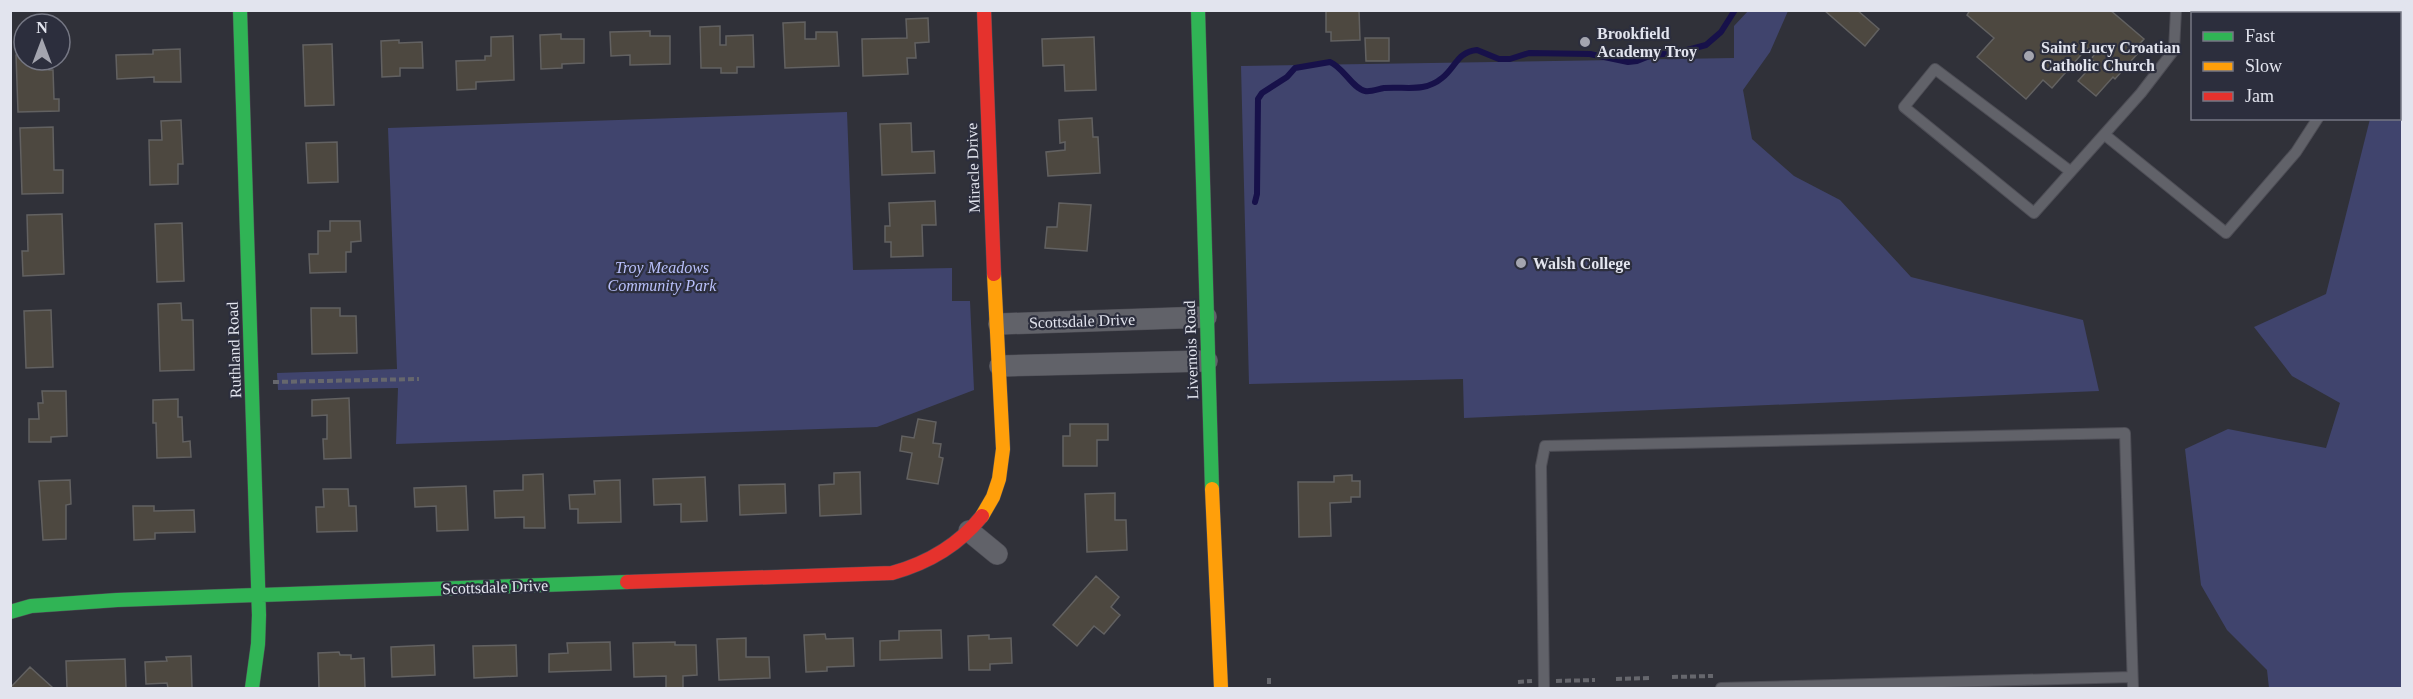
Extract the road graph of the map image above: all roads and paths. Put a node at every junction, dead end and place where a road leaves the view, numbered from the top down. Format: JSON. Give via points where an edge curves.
{"nodes":[{"id":1,"x":240,"y":10,"type":"edge"},
{"id":2,"x":984,"y":10,"type":"edge"},
{"id":3,"x":1198,"y":10,"type":"edge"},
{"id":4,"x":2176,"y":10,"type":"edge"},
{"id":5,"x":2317,"y":120,"type":"edge"},
{"id":6,"x":2106,"y":135,"type":"junction"},
{"id":7,"x":2070,"y":171,"type":"junction"},
{"id":8,"x":1206,"y":317,"type":"junction"},
{"id":9,"x":999,"y":324,"type":"junction"},
{"id":10,"x":1207,"y":361,"type":"junction"},
{"id":11,"x":1000,"y":366,"type":"junction"},
{"id":12,"x":419,"y":380,"type":"dead end"},
{"id":13,"x":251,"y":382,"type":"junction"},
{"id":14,"x":969,"y":531,"type":"junction"},
{"id":15,"x":997,"y":554,"type":"dead end"},
{"id":16,"x":259,"y":596,"type":"junction"},
{"id":17,"x":10,"y":612,"type":"edge"},
{"id":18,"x":1715,"y":676,"type":"dead end"},
{"id":19,"x":1671,"y":677,"type":"dead end"},
{"id":20,"x":1269,"y":678,"type":"dead end"},
{"id":21,"x":1649,"y":678,"type":"dead end"},
{"id":22,"x":1616,"y":679,"type":"dead end"},
{"id":23,"x":1595,"y":680,"type":"dead end"},
{"id":24,"x":1534,"y":681,"type":"dead end"},
{"id":25,"x":1555,"y":681,"type":"dead end"},
{"id":26,"x":1518,"y":682,"type":"dead end"},
{"id":27,"x":2132,"y":683,"type":"edge"},
{"id":28,"x":1963,"y":685,"type":"edge"},
{"id":29,"x":1896,"y":686,"type":"edge"},
{"id":30,"x":252,"y":688,"type":"edge"},
{"id":31,"x":1221,"y":688,"type":"edge"},
{"id":32,"x":1269,"y":688,"type":"edge"},
{"id":33,"x":1544,"y":688,"type":"edge"},
{"id":34,"x":1724,"y":688,"type":"edge"}],
"edges":[{"from":1,"to":13,"type":"street","name":"Ruthland Road"},
{"from":2,"to":9,"type":"street","name":"Miracle Drive"},
{"from":3,"to":8,"type":"street","name":"Livernois Road"},
{"from":4,"to":6,"type":"lane","via":[[2174,50]]},
{"from":5,"to":6,"type":"lane","via":[[2296,152],[2226,233]]},
{"from":6,"to":7,"type":"lane"},
{"from":7,"to":7,"type":"lane","via":[[2034,213],[1904,107],[1935,69]]},
{"from":8,"to":9,"type":"street","name":"Scottsdale Drive"},
{"from":8,"to":10,"type":"street","name":"Livernois Road"},
{"from":9,"to":11,"type":"street","name":"Scottsdale Drive"},
{"from":10,"to":11,"type":"street"},
{"from":10,"to":31,"type":"street","name":"Livernois Road"},
{"from":11,"to":14,"type":"street","name":"Scottsdale Drive","via":[[1003,431],[999,479],[991,501]]},
{"from":12,"to":13,"type":"path"},
{"from":13,"to":16,"type":"street","name":"Ruthland Road"},
{"from":14,"to":15,"type":"street"},
{"from":14,"to":16,"type":"street","name":"Scottsdale Drive","via":[[932,559],[892,573]]},
{"from":16,"to":17,"type":"street","name":"Scottsdale Drive","via":[[54,603]]},
{"from":16,"to":30,"type":"street","name":"Ruthland Road"},
{"from":18,"to":19,"type":"path"},
{"from":20,"to":32,"type":"path"},
{"from":21,"to":22,"type":"path"},
{"from":23,"to":25,"type":"path"},
{"from":24,"to":26,"type":"path"},
{"from":27,"to":28,"type":"lane"},
{"from":27,"to":33,"type":"lane","via":[[2125,433],[1545,446],[1541,466]]},
{"from":28,"to":29,"type":"lane"},
{"from":29,"to":34,"type":"lane"}]}
